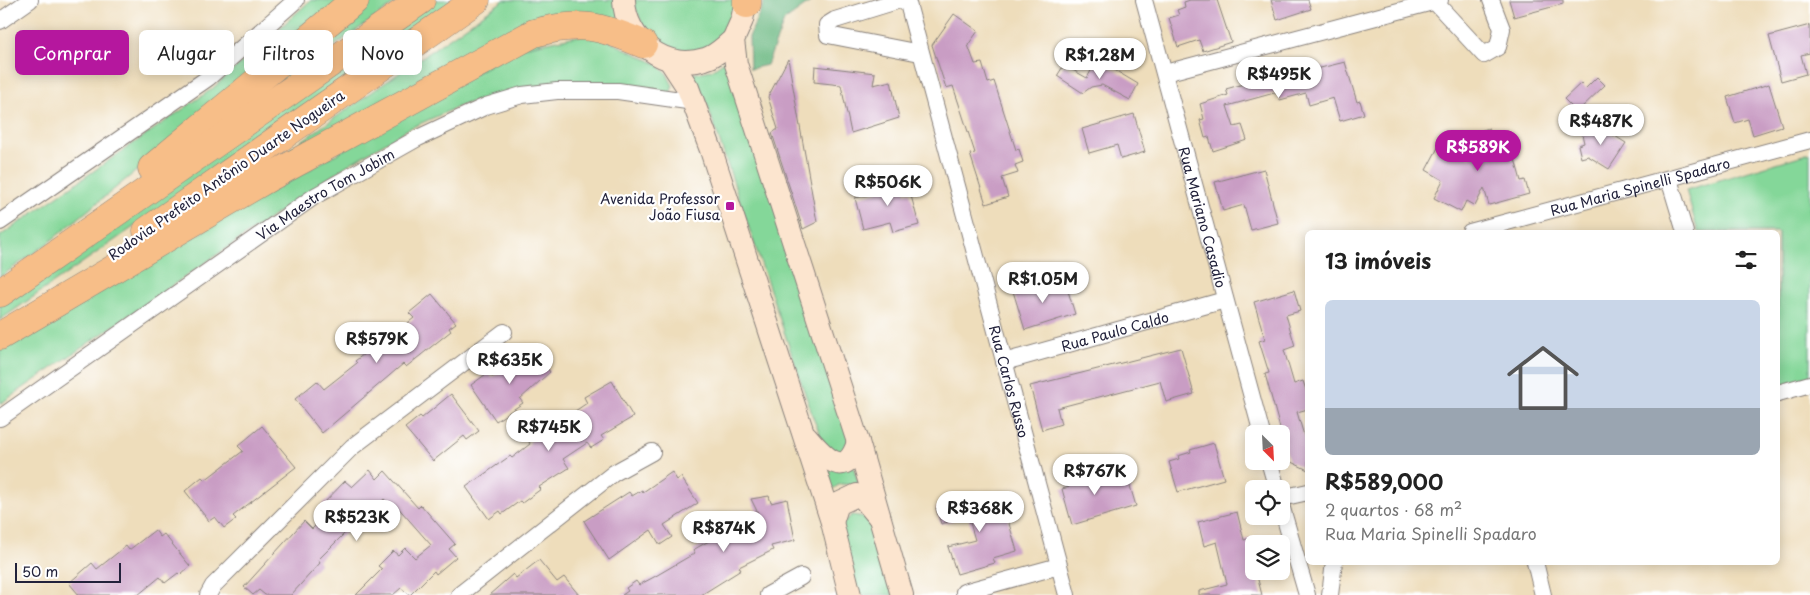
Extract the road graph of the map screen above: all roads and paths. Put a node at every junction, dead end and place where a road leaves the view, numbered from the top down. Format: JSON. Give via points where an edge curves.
{"nodes":[{"id":1,"x":30,"y":0,"type":"edge"},
{"id":2,"x":296,"y":0,"type":"edge"},
{"id":3,"x":355,"y":0,"type":"edge"},
{"id":4,"x":421,"y":0,"type":"edge"},
{"id":5,"x":476,"y":0,"type":"edge"},
{"id":6,"x":624,"y":0,"type":"edge"},
{"id":7,"x":900,"y":0,"type":"edge"},
{"id":8,"x":907,"y":0,"type":"edge"},
{"id":9,"x":1144,"y":0,"type":"edge"},
{"id":10,"x":1491,"y":0,"type":"edge"},
{"id":11,"x":747,"y":1,"type":"edge"},
{"id":12,"x":1437,"y":1,"type":"edge"},
{"id":13,"x":0,"y":20,"type":"edge"},
{"id":14,"x":733,"y":40,"type":"junction"},
{"id":15,"x":643,"y":44,"type":"junction"},
{"id":16,"x":920,"y":53,"type":"junction"},
{"id":17,"x":671,"y":62,"type":"junction"},
{"id":18,"x":1165,"y":73,"type":"junction"},
{"id":19,"x":694,"y":102,"type":"junction"},
{"id":20,"x":1810,"y":140,"type":"edge"},
{"id":21,"x":1669,"y":179,"type":"junction"},
{"id":22,"x":0,"y":222,"type":"edge"},
{"id":23,"x":1478,"y":230,"type":"edge"},
{"id":24,"x":1684,"y":230,"type":"edge"},
{"id":25,"x":0,"y":289,"type":"edge"},
{"id":26,"x":0,"y":293,"type":"edge"},
{"id":27,"x":1225,"y":300,"type":"junction"},
{"id":28,"x":504,"y":332,"type":"dead end"},
{"id":29,"x":0,"y":335,"type":"edge"},
{"id":30,"x":1004,"y":362,"type":"junction"},
{"id":31,"x":1810,"y":384,"type":"edge"},
{"id":32,"x":1780,"y":392,"type":"edge"},
{"id":33,"x":0,"y":418,"type":"edge"},
{"id":34,"x":1260,"y":425,"type":"edge"},
{"id":35,"x":802,"y":431,"type":"junction"},
{"id":36,"x":858,"y":442,"type":"junction"},
{"id":37,"x":652,"y":452,"type":"dead end"},
{"id":38,"x":1305,"y":493,"type":"edge"},
{"id":39,"x":1290,"y":496,"type":"edge"},
{"id":40,"x":832,"y":522,"type":"junction"},
{"id":41,"x":883,"y":522,"type":"junction"},
{"id":42,"x":1287,"y":525,"type":"edge"},
{"id":43,"x":1334,"y":565,"type":"edge"},
{"id":44,"x":1536,"y":565,"type":"edge"},
{"id":45,"x":1059,"y":566,"type":"junction"},
{"id":46,"x":801,"y":577,"type":"dead end"},
{"id":47,"x":211,"y":591,"type":"edge"},
{"id":48,"x":964,"y":592,"type":"dead end"},
{"id":49,"x":194,"y":595,"type":"edge"},
{"id":50,"x":459,"y":595,"type":"edge"},
{"id":51,"x":768,"y":595,"type":"edge"},
{"id":52,"x":850,"y":595,"type":"edge"},
{"id":53,"x":902,"y":595,"type":"edge"},
{"id":54,"x":1067,"y":595,"type":"edge"},
{"id":55,"x":1307,"y":595,"type":"edge"},
{"id":56,"x":1330,"y":595,"type":"edge"},
{"id":57,"x":1543,"y":595,"type":"edge"}],
"edges":[{"from":1,"to":13,"type":"street"},
{"from":2,"to":22,"type":"street","via":[[208,78]]},
{"from":3,"to":25,"type":"highway"},
{"from":4,"to":26,"type":"highway"},
{"from":5,"to":29,"type":"highway","name":"Rodovia Prefeito Antônio Duarte Nogueira"},
{"from":6,"to":15,"type":"main road","via":[[628,23]]},
{"from":7,"to":16,"type":"street","via":[[835,20],[827,25],[828,35]]},
{"from":8,"to":16,"type":"street","name":"Rua Carlos Russo"},
{"from":9,"to":18,"type":"street","name":"Rua Mariano Casadio"},
{"from":10,"to":12,"type":"street","via":[[1502,28],[1498,47],[1484,55]]},
{"from":11,"to":14,"type":"main road"},
{"from":12,"to":18,"type":"street"},
{"from":14,"to":17,"type":"main road","via":[[705,60]]},
{"from":14,"to":36,"type":"main road","via":[[739,75]]},
{"from":15,"to":17,"type":"main road"},
{"from":15,"to":29,"type":"highway","via":[[594,26],[556,27],[534,33],[268,178]]},
{"from":16,"to":30,"type":"street","name":"Rua Carlos Russo"},
{"from":17,"to":19,"type":"main road"},
{"from":18,"to":27,"type":"street","name":"Rua Mariano Casadio"},
{"from":19,"to":33,"type":"street","name":"Via Maestro Tom Jobim","via":[[618,91],[557,90],[522,95],[486,106],[418,138],[315,196]]},
{"from":19,"to":35,"type":"main road"},
{"from":20,"to":21,"type":"street","name":"Rua Maria Spinelli Spadaro"},
{"from":21,"to":23,"type":"street","name":"Rua Maria Spinelli Spadaro"},
{"from":21,"to":24,"type":"street"},
{"from":27,"to":30,"type":"street","name":"Rua Paulo Caldo"},
{"from":27,"to":34,"type":"street","name":"Rua Mariano Casadio"},
{"from":28,"to":47,"type":"street","via":[[352,447]]},
{"from":30,"to":45,"type":"street","name":"Rua Carlos Russo"},
{"from":31,"to":32,"type":"street"},
{"from":35,"to":36,"type":"main road","via":[[827,459],[835,463],[849,460]]},
{"from":35,"to":40,"type":"main road"},
{"from":36,"to":41,"type":"main road"},
{"from":37,"to":50,"type":"street","via":[[614,474]]},
{"from":38,"to":39,"type":"street"},
{"from":40,"to":41,"type":"main road","via":[[838,504],[857,495]]},
{"from":40,"to":52,"type":"main road"},
{"from":41,"to":53,"type":"main road"},
{"from":42,"to":55,"type":"street"},
{"from":43,"to":56,"type":"street"},
{"from":44,"to":57,"type":"street"},
{"from":45,"to":48,"type":"street"},
{"from":45,"to":54,"type":"street","name":"Rua Carlos Russo"},
{"from":46,"to":51,"type":"street"},
{"from":47,"to":49,"type":"street"}]}
